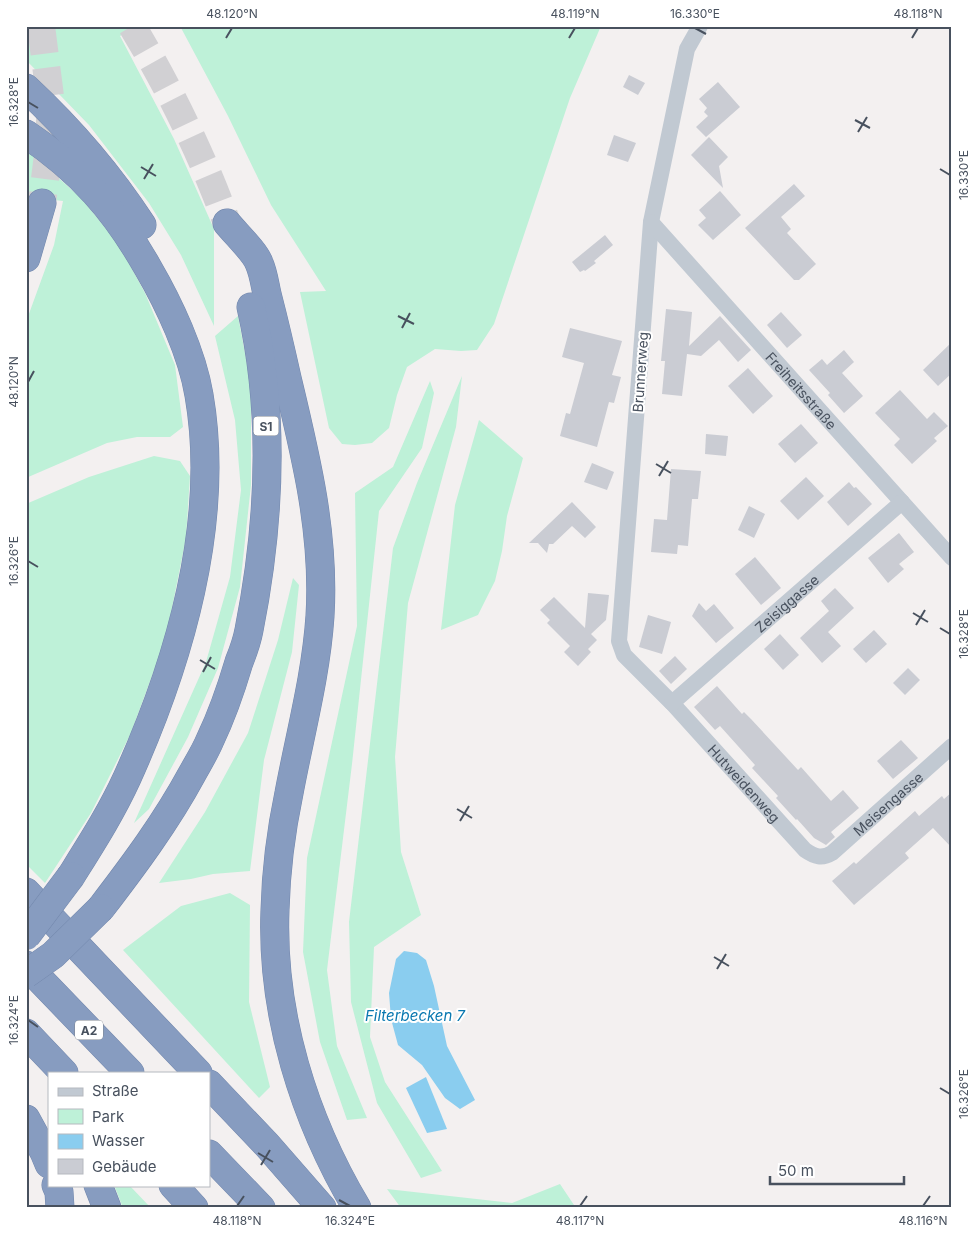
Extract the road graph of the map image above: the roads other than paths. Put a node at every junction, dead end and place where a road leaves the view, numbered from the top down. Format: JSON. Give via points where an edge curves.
{"nodes":[{"id":1,"x":700,"y":26,"type":"edge"},
{"id":2,"x":26,"y":88,"type":"edge"},
{"id":3,"x":26,"y":134,"type":"edge"},
{"id":4,"x":42,"y":203,"type":"tunnel mouth"},
{"id":5,"x":651,"y":222,"type":"junction"},
{"id":6,"x":26,"y":258,"type":"edge"},
{"id":7,"x":148,"y":266,"type":"junction"},
{"id":8,"x":902,"y":502,"type":"junction"},
{"id":9,"x":952,"y":558,"type":"edge"},
{"id":10,"x":672,"y":703,"type":"junction"},
{"id":11,"x":952,"y":746,"type":"edge"},
{"id":12,"x":821,"y":857,"type":"joint"},
{"id":13,"x":26,"y":892,"type":"edge"},
{"id":14,"x":26,"y":936,"type":"edge"},
{"id":15,"x":53,"y":955,"type":"junction"},
{"id":16,"x":26,"y":965,"type":"edge"},
{"id":17,"x":26,"y":974,"type":"edge"},
{"id":18,"x":26,"y":993,"type":"edge"},
{"id":19,"x":40,"y":1052,"type":"edge"},
{"id":20,"x":63,"y":1072,"type":"edge"},
{"id":21,"x":129,"y":1072,"type":"edge"},
{"id":22,"x":197,"y":1072,"type":"edge"},
{"id":23,"x":210,"y":1085,"type":"edge"},
{"id":24,"x":26,"y":1118,"type":"edge"},
{"id":25,"x":210,"y":1155,"type":"edge"},
{"id":26,"x":48,"y":1162,"type":"edge"},
{"id":27,"x":56,"y":1186,"type":"edge"},
{"id":28,"x":98,"y":1186,"type":"edge"},
{"id":29,"x":174,"y":1186,"type":"edge"},
{"id":30,"x":60,"y":1208,"type":"edge"},
{"id":31,"x":106,"y":1208,"type":"edge"},
{"id":32,"x":194,"y":1208,"type":"edge"},
{"id":33,"x":261,"y":1208,"type":"edge"},
{"id":34,"x":322,"y":1208,"type":"edge"},
{"id":35,"x":357,"y":1208,"type":"edge"}],
"edges":[{"from":1,"to":5,"type":"street","name":"Brunnerweg","via":[[687,49]]},
{"from":2,"to":7,"type":"highway","via":[[91,155],[121,193],[148,235]]},
{"from":3,"to":7,"type":"highway","via":[[77,173],[107,206]]},
{"from":4,"to":6,"type":"highway"},
{"from":5,"to":8,"type":"street","name":"Freiheitsstraße"},
{"from":5,"to":10,"type":"street","name":"Brunnerweg","via":[[619,641],[624,655]]},
{"from":7,"to":14,"type":"highway","bridge":true,"via":[[164,294],[185,346],[199,394],[205,445],[204,503],[198,552],[172,659],[126,780],[71,876]]},
{"from":8,"to":9,"type":"street","name":"Freiheitsstraße"},
{"from":8,"to":10,"type":"street","name":"Zeisiggasse"},
{"from":10,"to":12,"type":"street","name":"Hutweidenweg","via":[[806,850]]},
{"from":11,"to":12,"type":"street","name":"Meisengasse","via":[[832,853]]},
{"from":13,"to":22,"type":"highway"},
{"from":15,"to":17,"type":"highway","number":"S1","bridge":true},
{"from":15,"to":18,"type":"highway","via":[[38,982]]},
{"from":15,"to":35,"type":"highway","number":"S1","bridge":true,"via":[[101,908],[175,805],[210,742],[230,693],[249,631],[267,488],[266,416],[259,343],[243,273],[227,224],[259,262],[314,500],[320,558],[320,617],[279,854],[274,910],[276,965],[298,1078],[318,1133]]},
{"from":16,"to":21,"type":"highway","number":"A2"},
{"from":19,"to":20,"type":"highway"},
{"from":23,"to":34,"type":"highway"},
{"from":24,"to":26,"type":"highway"},
{"from":25,"to":33,"type":"highway"},
{"from":27,"to":30,"type":"highway"},
{"from":28,"to":31,"type":"highway"},
{"from":29,"to":32,"type":"highway"}]}
